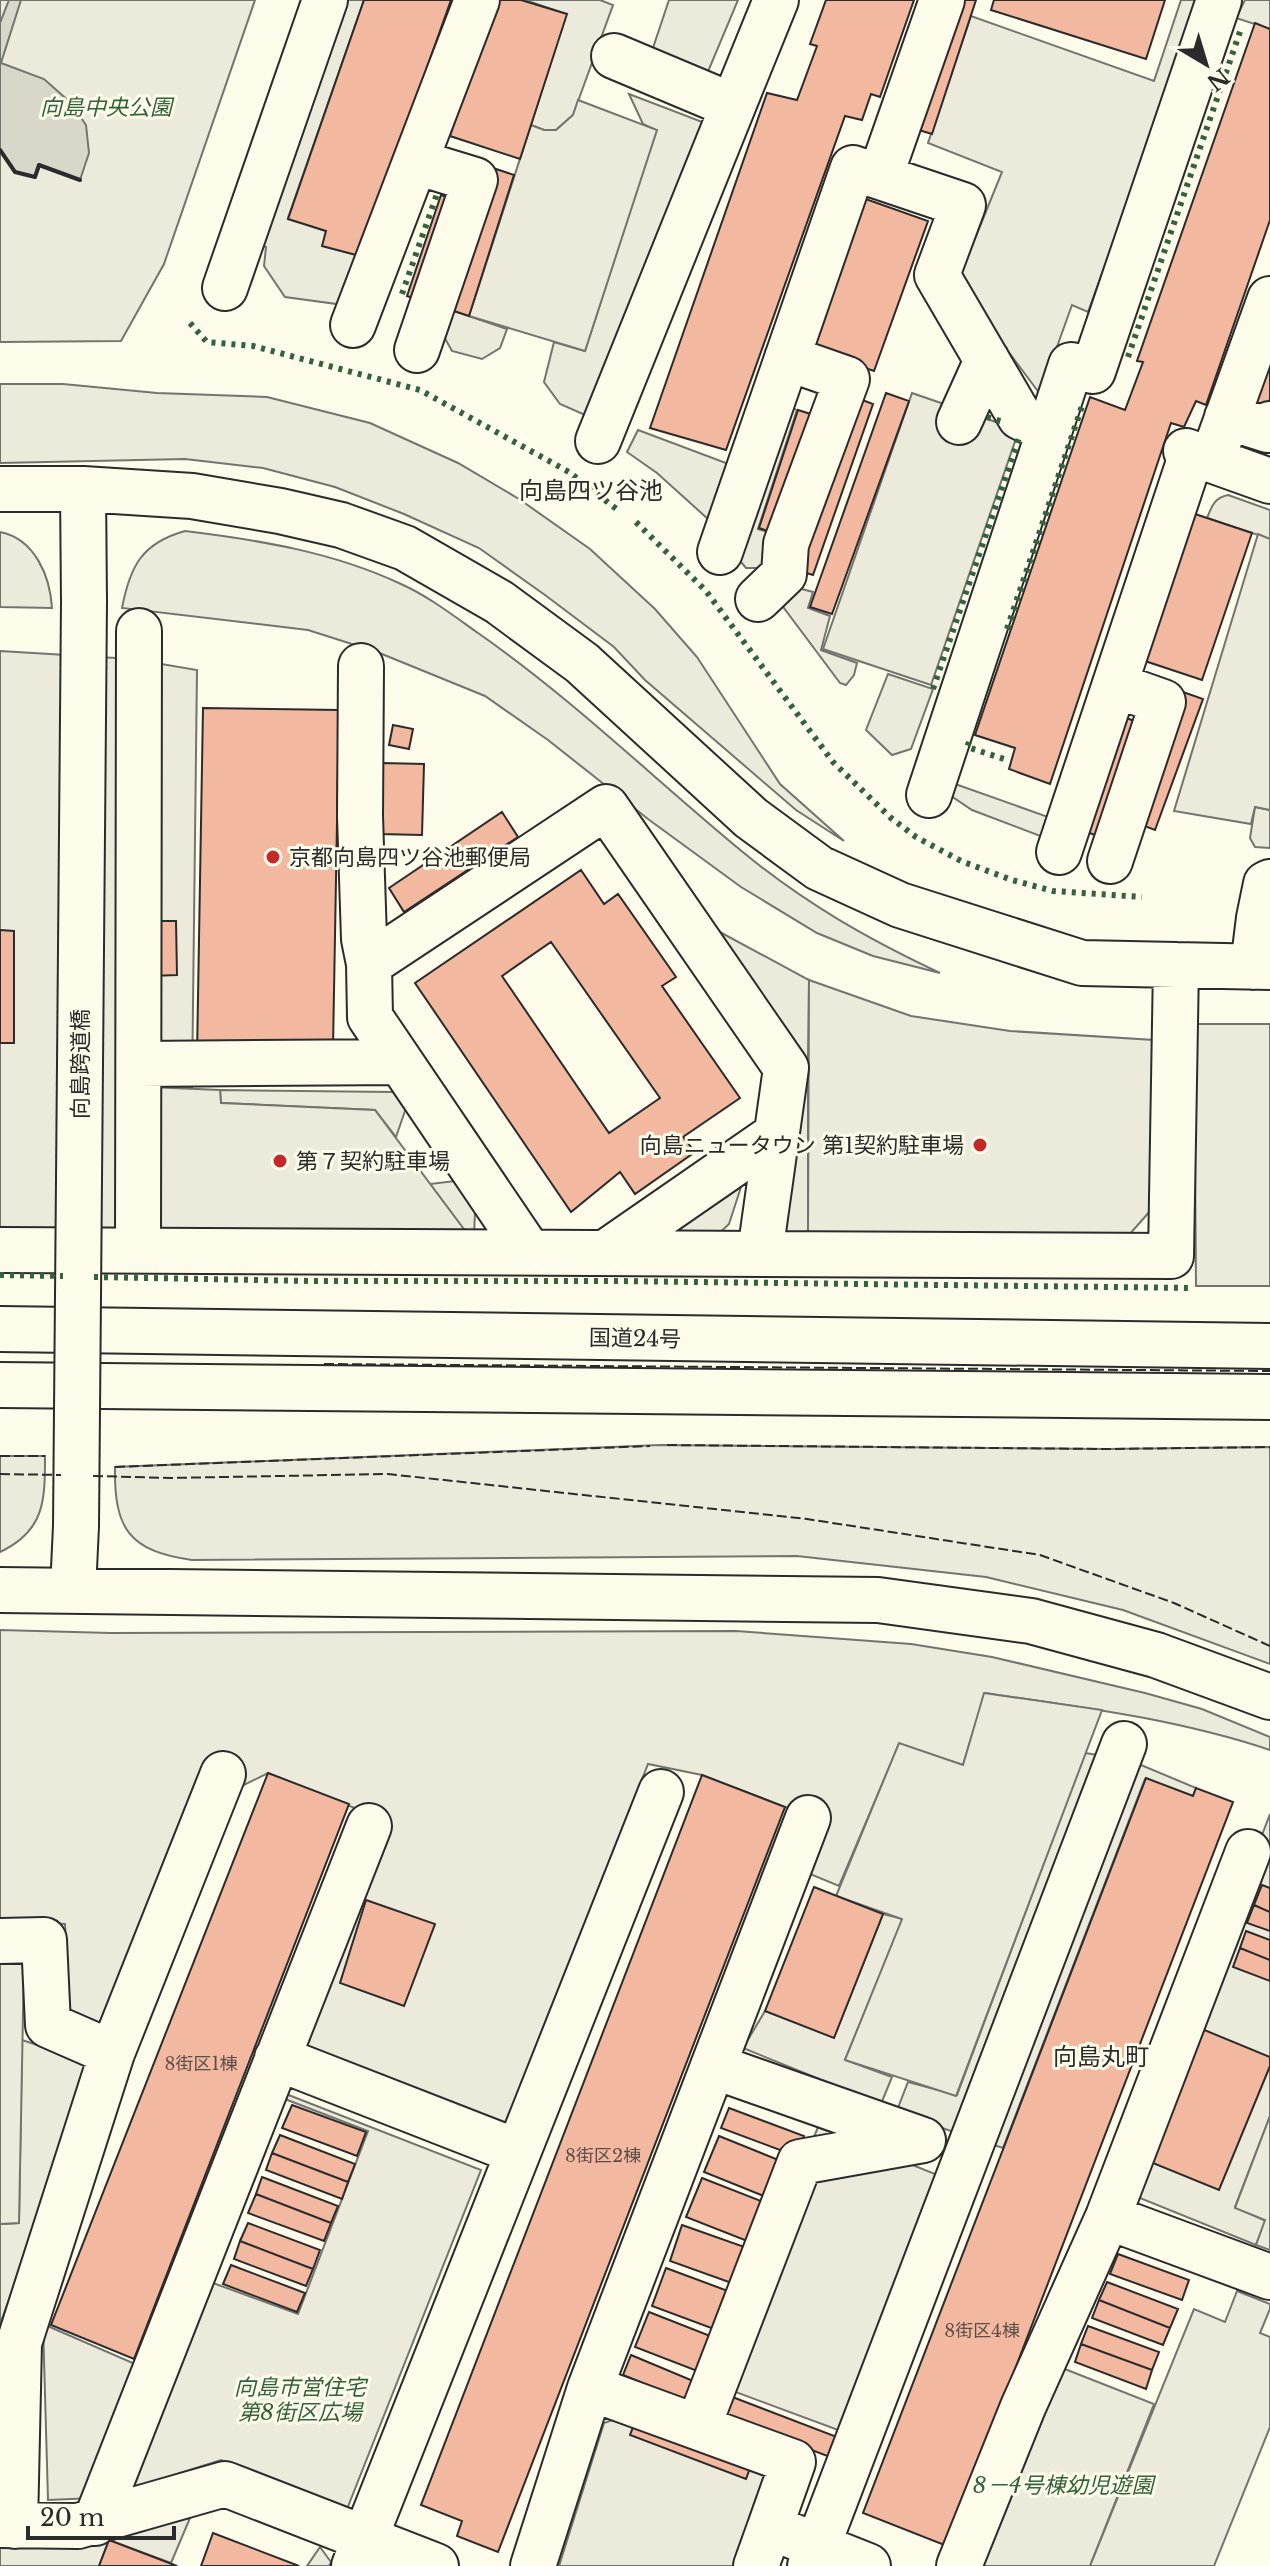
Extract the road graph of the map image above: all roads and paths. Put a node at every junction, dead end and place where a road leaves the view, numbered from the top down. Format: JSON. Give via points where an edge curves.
{"nodes":[{"id":1,"x":325,"y":0,"type":"edge"},
{"id":2,"x":477,"y":0,"type":"edge"},
{"id":3,"x":776,"y":0,"type":"edge"},
{"id":4,"x":942,"y":0,"type":"edge"},
{"id":5,"x":1219,"y":0,"type":"edge"},
{"id":6,"x":614,"y":56,"type":"dead end"},
{"id":7,"x":733,"y":106,"type":"junction"},
{"id":8,"x":416,"y":162,"type":"junction"},
{"id":9,"x":880,"y":177,"type":"junction"},
{"id":10,"x":225,"y":288,"type":"dead end"},
{"id":11,"x":1270,"y":299,"type":"edge"},
{"id":12,"x":353,"y":325,"type":"dead end"},
{"id":13,"x":417,"y":350,"type":"dead end"},
{"id":14,"x":787,"y":358,"type":"junction"},
{"id":15,"x":987,"y":360,"type":"junction"},
{"id":16,"x":1227,"y":417,"type":"junction"},
{"id":17,"x":959,"y":422,"type":"dead end"},
{"id":18,"x":1270,"y":424,"type":"edge"},
{"id":19,"x":1049,"y":431,"type":"junction"},
{"id":20,"x":598,"y":441,"type":"dead end"},
{"id":21,"x":1196,"y":454,"type":"junction"},
{"id":22,"x":1270,"y":481,"type":"edge"},
{"id":23,"x":0,"y":489,"type":"edge"},
{"id":24,"x":83,"y":489,"type":"junction"},
{"id":25,"x":720,"y":552,"type":"dead end"},
{"id":26,"x":758,"y":599,"type":"dead end"},
{"id":27,"x":139,"y":631,"type":"dead end"},
{"id":28,"x":361,"y":666,"type":"dead end"},
{"id":29,"x":1115,"y":685,"type":"junction"},
{"id":30,"x":929,"y":795,"type":"dead end"},
{"id":31,"x":1059,"y":852,"type":"dead end"},
{"id":32,"x":1110,"y":861,"type":"dead end"},
{"id":33,"x":1270,"y":882,"type":"edge"},
{"id":34,"x":369,"y":964,"type":"junction"},
{"id":35,"x":1176,"y":965,"type":"junction"},
{"id":36,"x":1261,"y":967,"type":"edge"},
{"id":37,"x":400,"y":1062,"type":"junction"},
{"id":38,"x":139,"y":1064,"type":"junction"},
{"id":39,"x":777,"y":1134,"type":"junction"},
{"id":40,"x":0,"y":1250,"type":"edge"},
{"id":41,"x":138,"y":1250,"type":"junction"},
{"id":42,"x":529,"y":1252,"type":"junction"},
{"id":43,"x":605,"y":1253,"type":"junction"},
{"id":44,"x":760,"y":1253,"type":"junction"},
{"id":45,"x":1270,"y":1326,"type":"edge"},
{"id":46,"x":0,"y":1329,"type":"edge"},
{"id":47,"x":1017,"y":1344,"type":"junction"},
{"id":48,"x":1270,"y":1346,"type":"edge"},
{"id":49,"x":0,"y":1385,"type":"edge"},
{"id":50,"x":1270,"y":1397,"type":"edge"},
{"id":51,"x":0,"y":1590,"type":"edge"},
{"id":52,"x":73,"y":1590,"type":"junction"},
{"id":53,"x":1270,"y":1697,"type":"edge"},
{"id":54,"x":1124,"y":1744,"type":"dead end"},
{"id":55,"x":223,"y":1774,"type":"dead end"},
{"id":56,"x":661,"y":1792,"type":"dead end"},
{"id":57,"x":808,"y":1818,"type":"dead end"},
{"id":58,"x":369,"y":1826,"type":"dead end"},
{"id":59,"x":1248,"y":1852,"type":"dead end"},
{"id":60,"x":0,"y":1941,"type":"edge"},
{"id":61,"x":112,"y":2053,"type":"junction"},
{"id":62,"x":277,"y":2058,"type":"junction"},
{"id":63,"x":713,"y":2066,"type":"junction"},
{"id":64,"x":923,"y":2140,"type":"junction"},
{"id":65,"x":518,"y":2152,"type":"junction"},
{"id":66,"x":967,"y":2156,"type":"junction"},
{"id":67,"x":1108,"y":2217,"type":"junction"},
{"id":68,"x":1270,"y":2277,"type":"edge"},
{"id":69,"x":590,"y":2388,"type":"junction"},
{"id":70,"x":698,"y":2427,"type":"junction"},
{"id":71,"x":95,"y":2523,"type":"junction"},
{"id":72,"x":7,"y":2525,"type":"edge"},
{"id":73,"x":763,"y":2547,"type":"edge"},
{"id":74,"x":359,"y":2552,"type":"edge"},
{"id":75,"x":814,"y":2556,"type":"edge"},
{"id":76,"x":436,"y":2566,"type":"edge"},
{"id":77,"x":533,"y":2566,"type":"edge"},
{"id":78,"x":868,"y":2566,"type":"edge"},
{"id":79,"x":959,"y":2566,"type":"edge"}],
"edges":[{"from":1,"to":10,"type":"main road"},
{"from":2,"to":8,"type":"main road"},
{"from":3,"to":7,"type":"main road"},
{"from":4,"to":9,"type":"main road"},
{"from":5,"to":19,"type":"main road","via":[[1093,371],[1071,365]]},
{"from":6,"to":7,"type":"main road"},
{"from":7,"to":20,"type":"main road"},
{"from":8,"to":12,"type":"main road"},
{"from":8,"to":13,"type":"main road","via":[[475,180]]},
{"from":9,"to":14,"type":"main road","via":[[853,168]]},
{"from":9,"to":15,"type":"main road","via":[[963,205],[937,275]]},
{"from":11,"to":16,"type":"main road"},
{"from":14,"to":25,"type":"main road"},
{"from":14,"to":26,"type":"main road","via":[[847,379],[786,544],[784,574]]},
{"from":15,"to":17,"type":"main road"},
{"from":15,"to":19,"type":"main road","via":[[1020,417]]},
{"from":16,"to":18,"type":"main road","via":[[1268,430]]},
{"from":16,"to":21,"type":"main road"},
{"from":19,"to":30,"type":"main road"},
{"from":21,"to":22,"type":"main road"},
{"from":21,"to":29,"type":"main road"},
{"from":23,"to":24,"type":"main road"},
{"from":24,"to":35,"type":"main road","via":[[192,496],[280,511],[405,548],[499,602],[582,663],[751,818],[819,868],[900,905],[1082,963]]},
{"from":24,"to":52,"type":"main road","name":"向島跨道橋","bridge":true},
{"from":27,"to":38,"type":"main road"},
{"from":28,"to":34,"type":"main road","via":[[360,816]]},
{"from":29,"to":31,"type":"main road"},
{"from":29,"to":32,"type":"main road","via":[[1163,702]]},
{"from":33,"to":36,"type":"main road","via":[[1259,918]]},
{"from":34,"to":37,"type":"main road","via":[[370,1017]]},
{"from":34,"to":39,"type":"main road","via":[[606,807],[786,1068]]},
{"from":35,"to":36,"type":"main road"},
{"from":35,"to":44,"type":"main road","via":[[1171,1256]]},
{"from":37,"to":38,"type":"main road"},
{"from":37,"to":42,"type":"main road"},
{"from":38,"to":41,"type":"main road"},
{"from":39,"to":43,"type":"main road"},
{"from":39,"to":44,"type":"main road"},
{"from":40,"to":41,"type":"main road"},
{"from":41,"to":42,"type":"main road"},
{"from":42,"to":43,"type":"main road"},
{"from":43,"to":44,"type":"main road"},
{"from":45,"to":47,"type":"main road","via":[[1095,1328]]},
{"from":46,"to":47,"type":"main road","name":"国道24号"},
{"from":47,"to":48,"type":"main road","name":"国道24号"},
{"from":49,"to":50,"type":"main road"},
{"from":51,"to":52,"type":"main road"},
{"from":52,"to":53,"type":"main road","via":[[878,1600],[1031,1621],[1156,1655]]},
{"from":54,"to":66,"type":"main road"},
{"from":55,"to":61,"type":"main road"},
{"from":56,"to":65,"type":"main road"},
{"from":57,"to":63,"type":"main road"},
{"from":58,"to":62,"type":"main road"},
{"from":59,"to":67,"type":"main road"},
{"from":60,"to":61,"type":"main road","via":[[44,1940],[48,2025]]},
{"from":61,"to":72,"type":"main road","via":[[19,2343]]},
{"from":62,"to":65,"type":"main road"},
{"from":62,"to":71,"type":"main road"},
{"from":63,"to":64,"type":"main road"},
{"from":63,"to":69,"type":"main road"},
{"from":64,"to":66,"type":"main road"},
{"from":64,"to":70,"type":"main road","via":[[800,2162]]},
{"from":65,"to":74,"type":"main road"},
{"from":66,"to":75,"type":"main road"},
{"from":67,"to":68,"type":"main road"},
{"from":67,"to":79,"type":"main road"},
{"from":69,"to":70,"type":"main road"},
{"from":69,"to":77,"type":"main road"},
{"from":70,"to":73,"type":"main road","via":[[793,2462]]},
{"from":71,"to":72,"type":"main road"},
{"from":71,"to":74,"type":"main road","via":[[225,2484]]},
{"from":73,"to":75,"type":"main road"},
{"from":74,"to":76,"type":"main road"},
{"from":75,"to":78,"type":"main road"}]}
